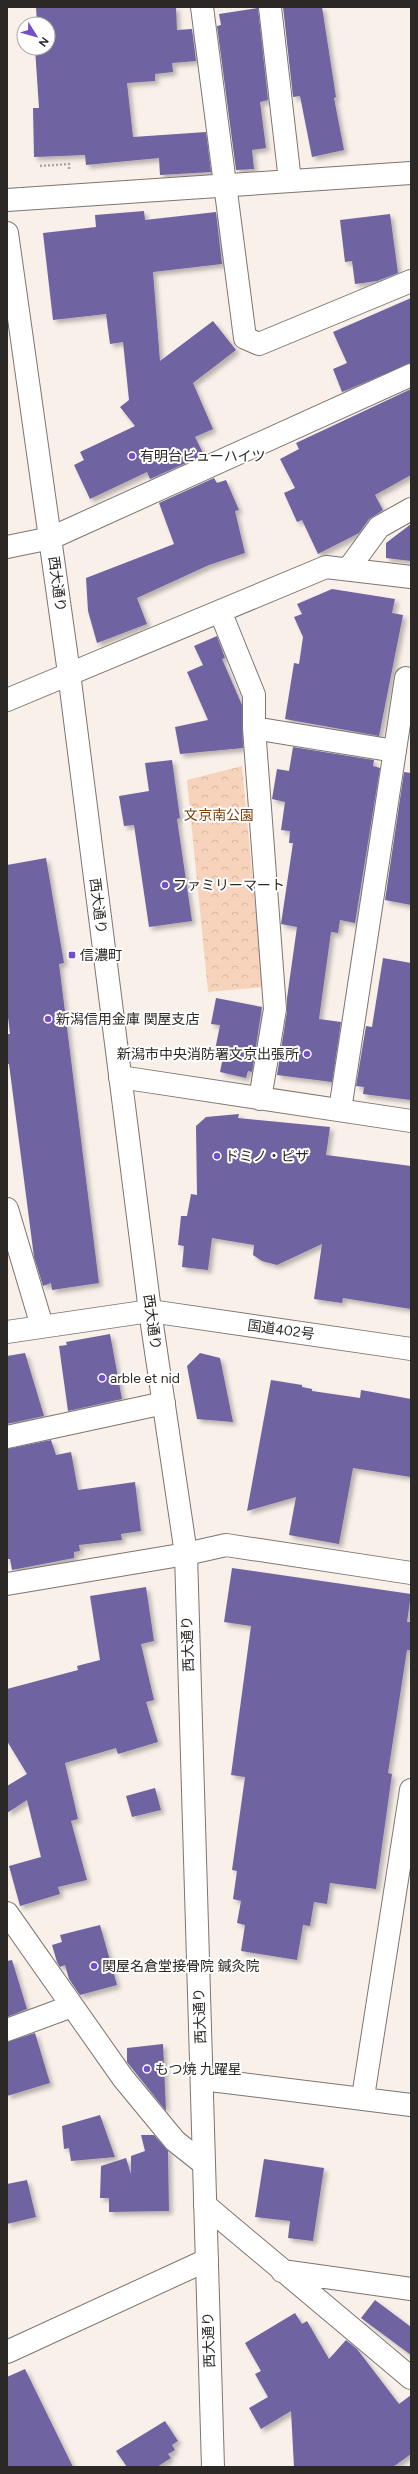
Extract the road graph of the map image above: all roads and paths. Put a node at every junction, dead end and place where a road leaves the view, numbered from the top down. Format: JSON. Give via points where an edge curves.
{"nodes":[{"id":1,"x":202,"y":7,"type":"edge"},
{"id":2,"x":270,"y":7,"type":"edge"},
{"id":3,"x":40,"y":166,"type":"dead end"},
{"id":4,"x":69,"y":170,"type":"dead end"},
{"id":5,"x":411,"y":173,"type":"edge"},
{"id":6,"x":290,"y":181,"type":"junction"},
{"id":7,"x":224,"y":186,"type":"junction"},
{"id":8,"x":7,"y":200,"type":"edge"},
{"id":9,"x":7,"y":233,"type":"edge"},
{"id":10,"x":411,"y":280,"type":"edge"},
{"id":11,"x":411,"y":376,"type":"edge"},
{"id":12,"x":411,"y":509,"type":"edge"},
{"id":13,"x":50,"y":538,"type":"junction"},
{"id":14,"x":7,"y":547,"type":"edge"},
{"id":15,"x":349,"y":568,"type":"junction"},
{"id":16,"x":411,"y":577,"type":"edge"},
{"id":17,"x":220,"y":611,"type":"junction"},
{"id":18,"x":69,"y":673,"type":"junction"},
{"id":19,"x":406,"y":678,"type":"dead end"},
{"id":20,"x":7,"y":700,"type":"edge"},
{"id":21,"x":254,"y":728,"type":"junction"},
{"id":22,"x":395,"y":751,"type":"junction"},
{"id":23,"x":120,"y":1078,"type":"junction"},
{"id":24,"x":260,"y":1099,"type":"junction"},
{"id":25,"x":340,"y":1110,"type":"junction"},
{"id":26,"x":411,"y":1121,"type":"edge"},
{"id":27,"x":7,"y":1209,"type":"edge"},
{"id":28,"x":150,"y":1310,"type":"junction"},
{"id":29,"x":42,"y":1326,"type":"junction"},
{"id":30,"x":7,"y":1332,"type":"edge"},
{"id":31,"x":411,"y":1349,"type":"edge"},
{"id":32,"x":164,"y":1403,"type":"junction"},
{"id":33,"x":7,"y":1437,"type":"edge"},
{"id":34,"x":186,"y":1554,"type":"junction"},
{"id":35,"x":411,"y":1573,"type":"edge"},
{"id":36,"x":7,"y":1584,"type":"edge"},
{"id":37,"x":411,"y":1790,"type":"edge"},
{"id":38,"x":7,"y":1913,"type":"edge"},
{"id":39,"x":72,"y":2006,"type":"junction"},
{"id":40,"x":7,"y":2030,"type":"edge"},
{"id":41,"x":202,"y":2079,"type":"junction"},
{"id":42,"x":363,"y":2097,"type":"junction"},
{"id":43,"x":411,"y":2105,"type":"edge"},
{"id":44,"x":204,"y":2164,"type":"junction"},
{"id":45,"x":205,"y":2205,"type":"junction"},
{"id":46,"x":207,"y":2260,"type":"junction"},
{"id":47,"x":282,"y":2271,"type":"junction"},
{"id":48,"x":411,"y":2289,"type":"edge"},
{"id":49,"x":7,"y":2352,"type":"edge"},
{"id":50,"x":411,"y":2378,"type":"edge"},
{"id":51,"x":213,"y":2467,"type":"edge"}],
"edges":[{"from":1,"to":7,"type":"main road"},
{"from":2,"to":6,"type":"main road"},
{"from":3,"to":4,"type":"path","via":[[69,164]]},
{"from":5,"to":6,"type":"main road"},
{"from":6,"to":7,"type":"main road"},
{"from":7,"to":8,"type":"main road"},
{"from":7,"to":10,"type":"main road","via":[[245,338],[259,344]]},
{"from":9,"to":13,"type":"main road","name":"西大通り"},
{"from":11,"to":13,"type":"main road"},
{"from":12,"to":15,"type":"main road","via":[[379,527]]},
{"from":13,"to":14,"type":"main road"},
{"from":13,"to":18,"type":"main road","name":"西大通り"},
{"from":15,"to":16,"type":"main road"},
{"from":15,"to":17,"type":"main road","via":[[326,567]]},
{"from":17,"to":18,"type":"main road"},
{"from":17,"to":21,"type":"main road","via":[[254,695]]},
{"from":18,"to":20,"type":"main road"},
{"from":18,"to":23,"type":"main road","name":"西大通り"},
{"from":19,"to":22,"type":"main road"},
{"from":21,"to":22,"type":"main road"},
{"from":21,"to":24,"type":"main road","via":[[275,1009]]},
{"from":22,"to":25,"type":"main road"},
{"from":23,"to":24,"type":"main road"},
{"from":23,"to":28,"type":"main road","name":"西大通り"},
{"from":24,"to":25,"type":"main road"},
{"from":25,"to":26,"type":"main road"},
{"from":27,"to":29,"type":"main road"},
{"from":28,"to":29,"type":"main road","name":"国道402号"},
{"from":28,"to":31,"type":"main road","name":"国道402号"},
{"from":28,"to":32,"type":"main road","name":"西大通り"},
{"from":29,"to":30,"type":"main road","name":"国道402号"},
{"from":32,"to":33,"type":"main road"},
{"from":32,"to":34,"type":"main road","name":"西大通り"},
{"from":34,"to":35,"type":"main road","via":[[226,1545]]},
{"from":34,"to":36,"type":"main road"},
{"from":34,"to":41,"type":"main road","name":"西大通り"},
{"from":37,"to":42,"type":"main road"},
{"from":38,"to":39,"type":"main road"},
{"from":39,"to":40,"type":"main road"},
{"from":39,"to":44,"type":"main road","via":[[123,2078],[175,2141]]},
{"from":41,"to":42,"type":"main road"},
{"from":41,"to":44,"type":"main road","name":"西大通り"},
{"from":42,"to":43,"type":"main road"},
{"from":44,"to":45,"type":"main road","name":"西大通り"},
{"from":45,"to":46,"type":"main road","name":"西大通り"},
{"from":45,"to":47,"type":"main road"},
{"from":46,"to":49,"type":"main road"},
{"from":46,"to":51,"type":"main road","name":"西大通り"},
{"from":47,"to":48,"type":"main road"},
{"from":47,"to":50,"type":"main road"}]}
